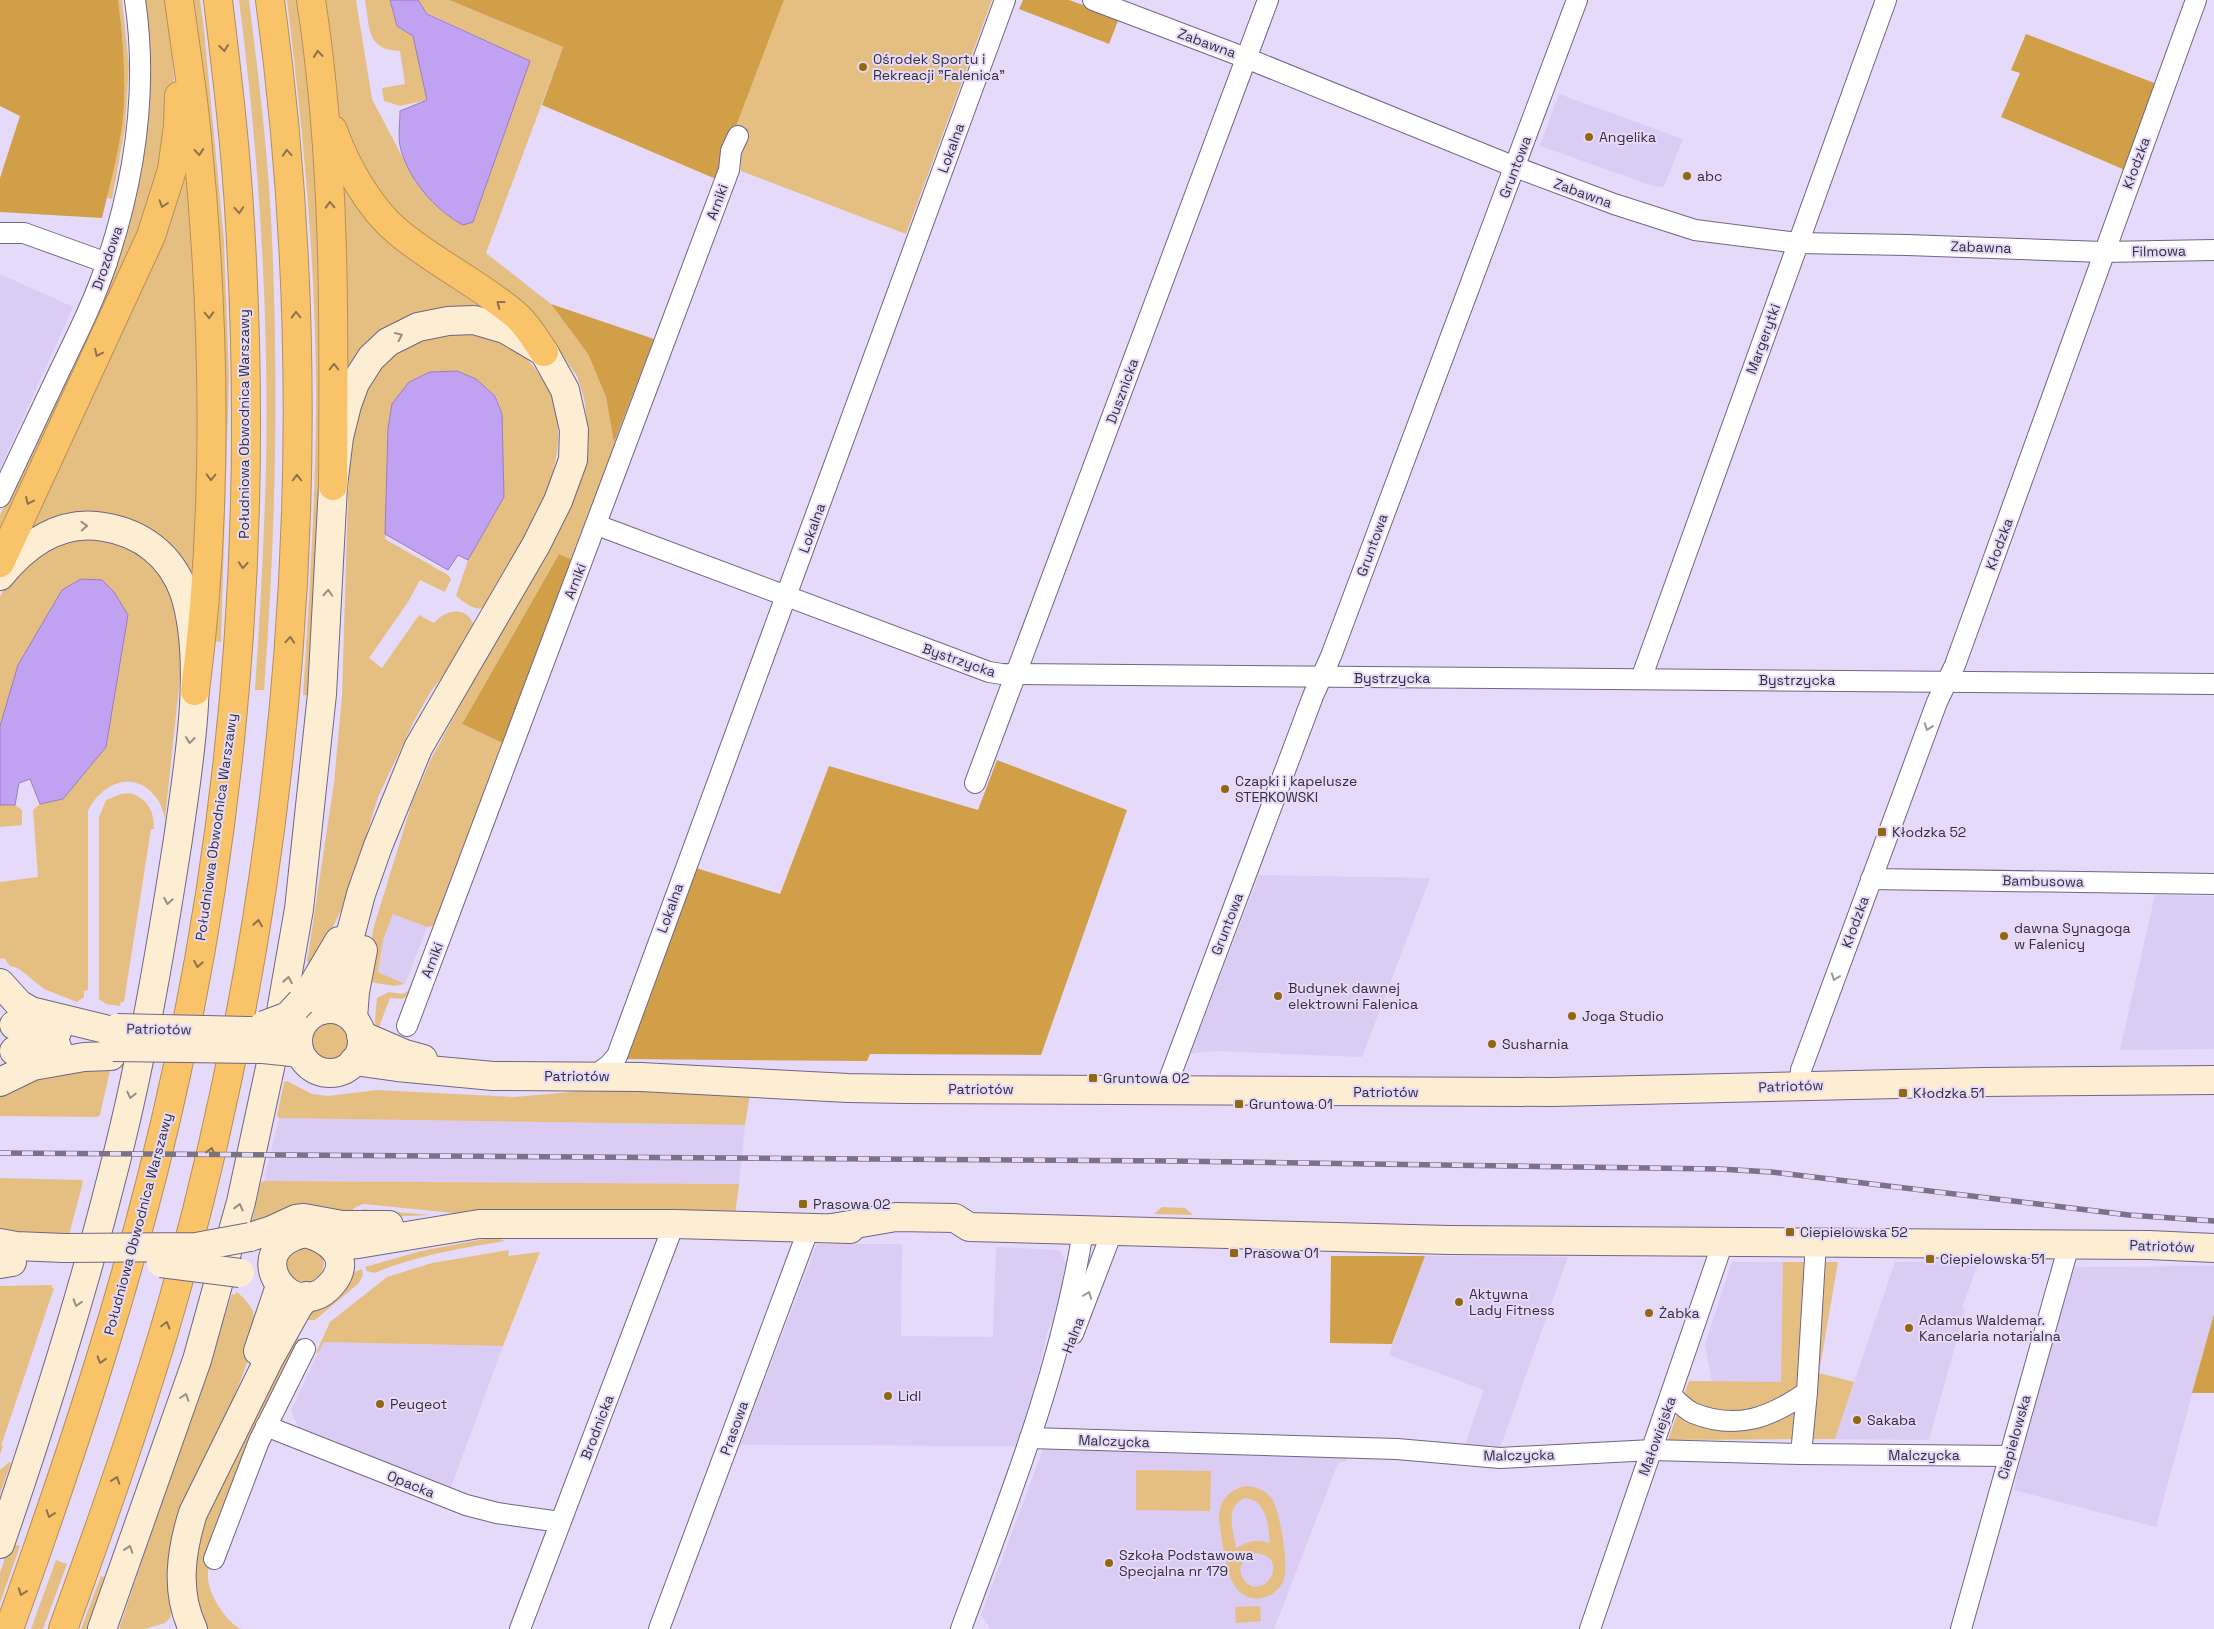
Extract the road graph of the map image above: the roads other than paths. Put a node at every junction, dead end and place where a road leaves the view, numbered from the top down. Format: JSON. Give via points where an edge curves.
{"nodes":[{"id":1,"x":135,"y":0,"type":"edge"},
{"id":2,"x":178,"y":0,"type":"edge"},
{"id":3,"x":218,"y":0,"type":"edge"},
{"id":4,"x":270,"y":0,"type":"edge"},
{"id":5,"x":310,"y":0,"type":"edge"},
{"id":6,"x":1005,"y":0,"type":"edge"},
{"id":7,"x":1093,"y":0,"type":"edge"},
{"id":8,"x":1268,"y":0,"type":"edge"},
{"id":9,"x":1577,"y":0,"type":"edge"},
{"id":10,"x":1886,"y":0,"type":"edge"},
{"id":11,"x":2196,"y":0,"type":"edge"},
{"id":12,"x":1246,"y":58,"type":"junction"},
{"id":13,"x":323,"y":103,"type":"junction"},
{"id":14,"x":738,"y":136,"type":"dead end"},
{"id":15,"x":1515,"y":167,"type":"junction"},
{"id":16,"x":0,"y":233,"type":"edge"},
{"id":17,"x":1798,"y":243,"type":"junction"},
{"id":18,"x":2214,"y":250,"type":"edge"},
{"id":19,"x":2103,"y":252,"type":"junction"},
{"id":20,"x":107,"y":264,"type":"junction"},
{"id":21,"x":544,"y":352,"type":"junction"},
{"id":22,"x":333,"y":486,"type":"junction"},
{"id":23,"x":0,"y":498,"type":"edge"},
{"id":24,"x":597,"y":524,"type":"junction"},
{"id":25,"x":0,"y":563,"type":"edge"},
{"id":26,"x":0,"y":576,"type":"edge"},
{"id":27,"x":787,"y":597,"type":"junction"},
{"id":28,"x":1016,"y":674,"type":"junction"},
{"id":29,"x":1322,"y":677,"type":"junction"},
{"id":30,"x":1641,"y":679,"type":"junction"},
{"id":31,"x":1947,"y":682,"type":"junction"},
{"id":32,"x":2214,"y":684,"type":"edge"},
{"id":33,"x":195,"y":691,"type":"junction"},
{"id":34,"x":976,"y":783,"type":"dead end"},
{"id":35,"x":394,"y":805,"type":"junction"},
{"id":36,"x":1872,"y":879,"type":"junction"},
{"id":37,"x":2214,"y":884,"type":"edge"},
{"id":38,"x":0,"y":983,"type":"edge"},
{"id":39,"x":357,"y":1026,"type":"junction"},
{"id":40,"x":407,"y":1026,"type":"dead end"},
{"id":41,"x":301,"y":1034,"type":"junction"},
{"id":42,"x":7,"y":1038,"type":"edge"},
{"id":43,"x":111,"y":1040,"type":"junction"},
{"id":44,"x":617,"y":1056,"type":"junction"},
{"id":45,"x":354,"y":1061,"type":"junction"},
{"id":46,"x":469,"y":1073,"type":"junction"},
{"id":47,"x":594,"y":1076,"type":"junction"},
{"id":48,"x":641,"y":1077,"type":"junction"},
{"id":49,"x":2214,"y":1080,"type":"edge"},
{"id":50,"x":0,"y":1082,"type":"edge"},
{"id":51,"x":1800,"y":1086,"type":"junction"},
{"id":52,"x":1165,"y":1090,"type":"junction"},
{"id":53,"x":674,"y":1224,"type":"junction"},
{"id":54,"x":450,"y":1228,"type":"junction"},
{"id":55,"x":820,"y":1228,"type":"junction"},
{"id":56,"x":1083,"y":1231,"type":"junction"},
{"id":57,"x":1112,"y":1232,"type":"junction"},
{"id":58,"x":1723,"y":1242,"type":"junction"},
{"id":59,"x":1816,"y":1242,"type":"junction"},
{"id":60,"x":2068,"y":1245,"type":"junction"},
{"id":61,"x":333,"y":1246,"type":"junction"},
{"id":62,"x":2214,"y":1248,"type":"edge"},
{"id":63,"x":276,"y":1250,"type":"junction"},
{"id":64,"x":62,"y":1255,"type":"junction"},
{"id":65,"x":245,"y":1255,"type":"junction"},
{"id":66,"x":3,"y":1257,"type":"edge"},
{"id":67,"x":338,"y":1273,"type":"junction"},
{"id":68,"x":278,"y":1283,"type":"junction"},
{"id":69,"x":307,"y":1296,"type":"junction"},
{"id":70,"x":305,"y":1349,"type":"dead end"},
{"id":71,"x":1807,"y":1392,"type":"junction"},
{"id":72,"x":1672,"y":1396,"type":"junction"},
{"id":73,"x":266,"y":1426,"type":"junction"},
{"id":74,"x":1030,"y":1438,"type":"junction"},
{"id":75,"x":1652,"y":1450,"type":"junction"},
{"id":76,"x":1801,"y":1454,"type":"junction"},
{"id":77,"x":2008,"y":1456,"type":"junction"},
{"id":78,"x":208,"y":1480,"type":"junction"},
{"id":79,"x":560,"y":1522,"type":"junction"},
{"id":80,"x":0,"y":1544,"type":"edge"},
{"id":81,"x":214,"y":1559,"type":"dead end"},
{"id":82,"x":9,"y":1629,"type":"edge"},
{"id":83,"x":62,"y":1629,"type":"edge"},
{"id":84,"x":102,"y":1629,"type":"edge"},
{"id":85,"x":194,"y":1629,"type":"edge"},
{"id":86,"x":520,"y":1629,"type":"edge"},
{"id":87,"x":660,"y":1629,"type":"edge"},
{"id":88,"x":961,"y":1629,"type":"edge"},
{"id":89,"x":1590,"y":1629,"type":"edge"},
{"id":90,"x":1961,"y":1629,"type":"edge"}],
"edges":[{"from":1,"to":20,"type":"street","name":"Drozdowa","via":[[140,33],[139,114],[120,221]]},
{"from":2,"to":25,"type":"highway","one_way":true,"via":[[178,126],[168,188],[140,261]]},
{"from":2,"to":33,"type":"highway","one_way":true,"via":[[197,136],[210,342],[210,530]]},
{"from":3,"to":82,"type":"highway","name":"Południowa Obwodnica Warszawy","one_way":true,"via":[[239,204],[246,391],[244,545],[234,690],[214,867],[191,1004],[149,1189],[96,1375]]},
{"from":83,"to":4,"type":"highway","one_way":true,"via":[[137,1417],[190,1237],[242,1008],[270,838],[287,689],[298,436],[293,247],[282,100]]},
{"from":13,"to":5,"type":"highway","one_way":true},
{"from":6,"to":27,"type":"street","name":"Lokalna"},
{"from":7,"to":12,"type":"street","name":"Zabawna"},
{"from":8,"to":12,"type":"street","name":"Dusznicka"},
{"from":9,"to":15,"type":"street","name":"Gruntowa"},
{"from":10,"to":17,"type":"street","name":"Margerytki"},
{"from":11,"to":19,"type":"street","name":"Kłodzka"},
{"from":12,"to":15,"type":"street","name":"Zabawna"},
{"from":12,"to":28,"type":"street","name":"Dusznicka"},
{"from":21,"to":13,"type":"highway","one_way":true,"via":[[517,316],[396,231],[358,183],[338,147]]},
{"from":22,"to":13,"type":"highway","one_way":true,"via":[[334,316],[330,180]]},
{"from":14,"to":24,"type":"street","name":"Arniki","via":[[730,170]]},
{"from":15,"to":17,"type":"street","name":"Zabawna","via":[[1679,226],[1737,237]]},
{"from":15,"to":29,"type":"street","name":"Gruntowa"},
{"from":16,"to":20,"type":"street","via":[[24,233]]},
{"from":17,"to":19,"type":"street","name":"Zabawna"},
{"from":17,"to":30,"type":"street","name":"Margerytki"},
{"from":18,"to":19,"type":"street","name":"Filmowa"},
{"from":19,"to":31,"type":"street","name":"Kłodzka"},
{"from":20,"to":23,"type":"street","name":"Drozdowa","via":[[84,321]]},
{"from":22,"to":21,"type":"main road","one_way":true,"via":[[339,437],[355,382],[371,358],[388,342],[418,327],[474,320],[505,329]]},
{"from":21,"to":35,"type":"main road","via":[[565,390],[574,430],[573,460],[558,501],[536,544],[418,748]]},
{"from":84,"to":22,"type":"main road","one_way":true,"via":[[197,1360],[241,1202],[276,1040],[299,909],[322,694]]},
{"from":24,"to":27,"type":"street","name":"Bystrzycka"},
{"from":24,"to":40,"type":"street","name":"Arniki"},
{"from":26,"to":33,"type":"main road","one_way":true,"via":[[30,545],[69,527],[104,527],[150,544],[170,565],[184,592],[194,635]]},
{"from":27,"to":28,"type":"street","name":"Bystrzycka","via":[[989,672]]},
{"from":27,"to":44,"type":"street","name":"Lokalna"},
{"from":28,"to":29,"type":"street","name":"Bystrzycka"},
{"from":28,"to":34,"type":"street","name":"Dusznicka"},
{"from":29,"to":30,"type":"street","name":"Bystrzycka"},
{"from":29,"to":52,"type":"street","name":"Gruntowa"},
{"from":30,"to":31,"type":"street","name":"Bystrzycka"},
{"from":31,"to":32,"type":"street","name":"Bystrzycka"},
{"from":31,"to":36,"type":"street","name":"Kłodzka","one_way":true},
{"from":33,"to":80,"type":"main road","one_way":true,"via":[[170,890],[146,1028],[123,1132],[80,1293]]},
{"from":35,"to":39,"type":"main road","via":[[359,967],[353,1003]]},
{"from":35,"to":41,"type":"main road","via":[[356,912],[310,990]]},
{"from":36,"to":37,"type":"street","name":"Bambusowa"},
{"from":36,"to":51,"type":"street","name":"Kłodzka","one_way":true,"via":[[1800,1070]]},
{"from":38,"to":43,"type":"main road","via":[[19,1004],[31,1011]]},
{"from":39,"to":41,"type":"main road","via":[[335,1009]]},
{"from":39,"to":45,"type":"main road","via":[[362,1044]]},
{"from":39,"to":46,"type":"main road","name":"Patriotów","via":[[405,1054]]},
{"from":41,"to":43,"type":"main road","name":"Patriotów","bridge":true,"via":[[248,1031]]},
{"from":41,"to":43,"type":"main road","name":"Patriotów","bridge":true,"via":[[263,1049]]},
{"from":41,"to":45,"type":"main road","via":[[312,1067],[327,1072],[342,1070]]},
{"from":41,"to":46,"type":"main road","via":[[310,1083],[330,1088],[374,1080],[422,1082]]},
{"from":42,"to":43,"type":"main road","name":"Patriotów","via":[[78,1046]]},
{"from":43,"to":50,"type":"main road","via":[[84,1057],[33,1066]]},
{"from":44,"to":47,"type":"street","name":"Lokalna"},
{"from":44,"to":48,"type":"street","via":[[629,1070]]},
{"from":45,"to":46,"type":"main road","name":"Patriotów"},
{"from":46,"to":47,"type":"main road","name":"Patriotów"},
{"from":47,"to":48,"type":"main road","name":"Patriotów"},
{"from":48,"to":52,"type":"main road","name":"Patriotów","via":[[848,1088]]},
{"from":49,"to":51,"type":"main road","name":"Patriotów"},
{"from":51,"to":52,"type":"main road","name":"Patriotów","via":[[1552,1092]]},
{"from":53,"to":54,"type":"main road","name":"Patriotów","via":[[479,1224]]},
{"from":53,"to":55,"type":"main road","name":"Patriotów"},
{"from":53,"to":79,"type":"street","name":"Brodnicka"},
{"from":54,"to":61,"type":"main road","name":"Patriotów"},
{"from":54,"to":65,"type":"main road","via":[[342,1225],[296,1218],[272,1230]]},
{"from":54,"to":67,"type":"main road","name":"Patriotów"},
{"from":55,"to":56,"type":"main road","name":"Patriotów","via":[[896,1217],[955,1218],[969,1227]]},
{"from":55,"to":87,"type":"street","name":"Prasowa"},
{"from":56,"to":57,"type":"main road","name":"Patriotów"},
{"from":56,"to":74,"type":"street","name":"Halna","via":[[1069,1306]]},
{"from":57,"to":58,"type":"main road","name":"Patriotów"},
{"from":74,"to":57,"type":"street","name":"Halna","one_way":true},
{"from":58,"to":59,"type":"main road","name":"Patriotów"},
{"from":58,"to":72,"type":"street","name":"Małowiejska"},
{"from":59,"to":60,"type":"main road","name":"Patriotów"},
{"from":59,"to":71,"type":"street"},
{"from":60,"to":62,"type":"main road","name":"Patriotów"},
{"from":60,"to":77,"type":"street","name":"Ciepielowska"},
{"from":61,"to":63,"type":"main road","via":[[316,1235],[305,1233],[295,1235]]},
{"from":61,"to":67,"type":"main road","via":[[339,1258]]},
{"from":63,"to":65,"type":"main road"},
{"from":63,"to":68,"type":"main road","via":[[273,1269]]},
{"from":64,"to":65,"type":"main road","bridge":true,"via":[[161,1263]]},
{"from":64,"to":65,"type":"main road","bridge":true,"via":[[196,1247]]},
{"from":64,"to":66,"type":"main road"},
{"from":65,"to":68,"type":"main road"},
{"from":67,"to":69,"type":"main road","via":[[327,1289]]},
{"from":68,"to":69,"type":"main road","via":[[299,1296]]},
{"from":68,"to":78,"type":"main road","via":[[256,1356]]},
{"from":69,"to":78,"type":"main road","via":[[268,1361]]},
{"from":70,"to":73,"type":"street"},
{"from":71,"to":72,"type":"street","via":[[1765,1415],[1735,1422],[1692,1412]]},
{"from":71,"to":76,"type":"street"},
{"from":72,"to":75,"type":"street","name":"Małowiejska"},
{"from":73,"to":79,"type":"street","name":"Opacka","via":[[466,1505],[504,1515]]},
{"from":73,"to":81,"type":"street"},
{"from":74,"to":75,"type":"street","name":"Malczycka","via":[[1397,1449],[1500,1458]]},
{"from":74,"to":88,"type":"street","name":"Halna"},
{"from":75,"to":76,"type":"street","name":"Malczycka"},
{"from":75,"to":89,"type":"street","name":"Małowiejska"},
{"from":76,"to":77,"type":"street","name":"Malczycka"},
{"from":77,"to":90,"type":"street","name":"Ciepielowska"},
{"from":78,"to":85,"type":"main road","via":[[193,1513],[182,1558],[183,1599]]},
{"from":79,"to":86,"type":"street","name":"Brodnicka"}]}
